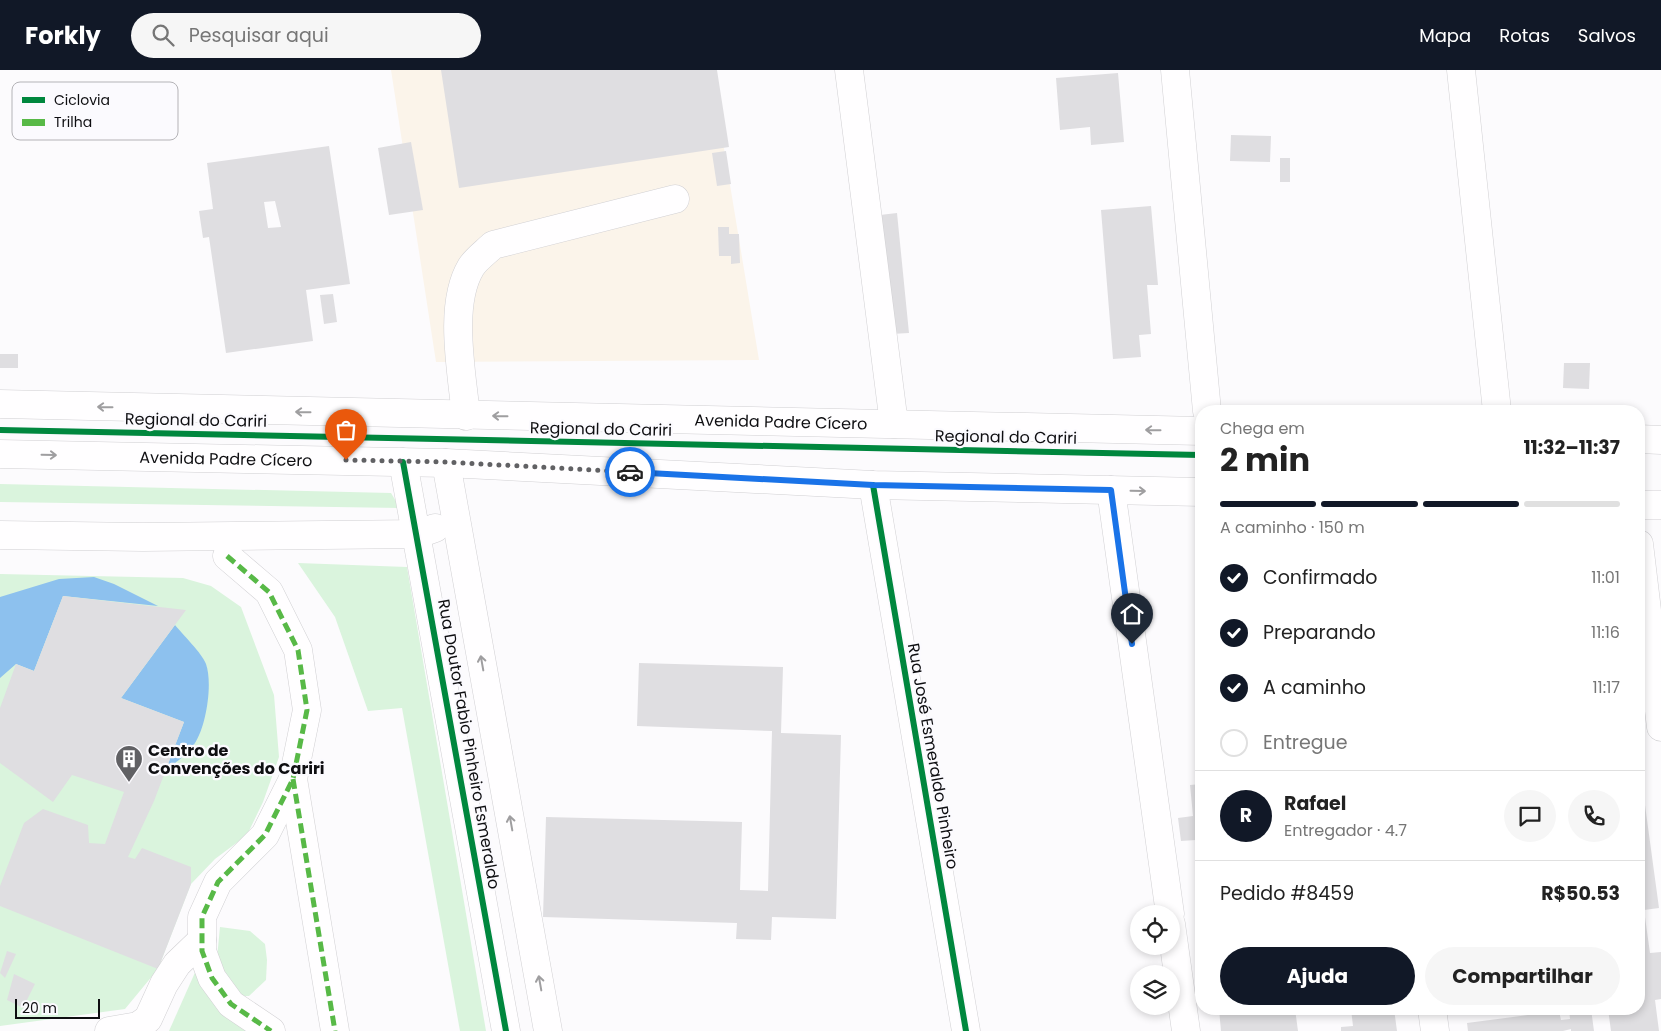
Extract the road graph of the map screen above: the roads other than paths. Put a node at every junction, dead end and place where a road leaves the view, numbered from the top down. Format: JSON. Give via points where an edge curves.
{"nodes":[{"id":1,"x":849,"y":70,"type":"edge"},
{"id":2,"x":1175,"y":70,"type":"edge"},
{"id":3,"x":1461,"y":70,"type":"edge"},
{"id":4,"x":675,"y":199,"type":"dead end"},
{"id":5,"x":0,"y":404,"type":"edge"},
{"id":6,"x":1206,"y":405,"type":"edge"},
{"id":7,"x":1496,"y":405,"type":"edge"},
{"id":8,"x":466,"y":416,"type":"junction"},
{"id":9,"x":894,"y":424,"type":"junction"},
{"id":10,"x":1195,"y":431,"type":"edge"},
{"id":11,"x":1645,"y":439,"type":"edge"},
{"id":12,"x":1661,"y":440,"type":"edge"},
{"id":13,"x":0,"y":454,"type":"edge"},
{"id":14,"x":404,"y":462,"type":"junction"},
{"id":15,"x":446,"y":462,"type":"junction"},
{"id":16,"x":873,"y":485,"type":"junction"},
{"id":17,"x":1111,"y":490,"type":"junction"},
{"id":18,"x":1195,"y":492,"type":"edge"},
{"id":19,"x":1645,"y":505,"type":"edge"},
{"id":20,"x":1661,"y":505,"type":"edge"},
{"id":21,"x":457,"y":520,"type":"junction"},
{"id":22,"x":418,"y":534,"type":"junction"},
{"id":23,"x":0,"y":535,"type":"edge"},
{"id":24,"x":228,"y":556,"type":"dead end"},
{"id":25,"x":1645,"y":594,"type":"edge"},
{"id":26,"x":1661,"y":727,"type":"edge"},
{"id":27,"x":499,"y":755,"type":"junction"},
{"id":28,"x":459,"y":763,"type":"junction"},
{"id":29,"x":294,"y":780,"type":"junction"},
{"id":30,"x":1169,"y":905,"type":"edge"},
{"id":31,"x":202,"y":940,"type":"junction"},
{"id":32,"x":1175,"y":955,"type":"edge"},
{"id":33,"x":1433,"y":1015,"type":"edge"},
{"id":34,"x":109,"y":1031,"type":"edge"},
{"id":35,"x":270,"y":1031,"type":"edge"},
{"id":36,"x":335,"y":1031,"type":"edge"},
{"id":37,"x":506,"y":1031,"type":"edge"},
{"id":38,"x":548,"y":1031,"type":"edge"},
{"id":39,"x":966,"y":1031,"type":"edge"},
{"id":40,"x":1186,"y":1031,"type":"edge"},
{"id":41,"x":1435,"y":1031,"type":"edge"}],
"edges":[{"from":1,"to":9,"type":"main road"},
{"from":2,"to":6,"type":"main road"},
{"from":3,"to":7,"type":"main road"},
{"from":4,"to":8,"type":"main road","via":[[493,245],[472,267],[461,294],[459,326]]},
{"from":8,"to":5,"type":"main road","name":"Avenida Padre Cícero","one_way":true},
{"from":9,"to":8,"type":"main road","name":"Avenida Padre Cícero","one_way":true},
{"from":10,"to":9,"type":"main road","name":"Avenida Padre Cícero","one_way":true},
{"from":11,"to":12,"type":"main road"},
{"from":13,"to":14,"type":"main road","name":"Avenida Padre Cícero","one_way":true},
{"from":14,"to":15,"type":"main road","name":"Avenida Padre Cícero"},
{"from":14,"to":22,"type":"main road","name":"Rua Doutor Fabio Pinheiro Esmeraldo"},
{"from":15,"to":16,"type":"main road","name":"Avenida Padre Cícero"},
{"from":15,"to":21,"type":"main road","name":"Rua Doutor Fabio Pinheiro Esmeraldo"},
{"from":16,"to":17,"type":"main road","name":"Avenida Padre Cícero"},
{"from":16,"to":39,"type":"main road","name":"Rua José Esmeraldo Pinheiro"},
{"from":17,"to":18,"type":"main road","name":"Avenida Padre Cícero","one_way":true},
{"from":17,"to":30,"type":"main road"},
{"from":19,"to":20,"type":"main road"},
{"from":21,"to":22,"type":"main road"},
{"from":27,"to":21,"type":"main road","name":"Rua Doutor Fabio Pinheiro Esmeraldo","one_way":true},
{"from":22,"to":23,"type":"main road"},
{"from":22,"to":28,"type":"main road","name":"Rua Doutor Fabio Pinheiro Esmeraldo"},
{"from":24,"to":29,"type":"main road","via":[[269,592],[298,650],[307,710]]},
{"from":25,"to":26,"type":"main road"},
{"from":27,"to":28,"type":"main road"},
{"from":38,"to":27,"type":"main road","name":"Rua Doutor Fabio Pinheiro Esmeraldo","one_way":true},
{"from":28,"to":37,"type":"main road","name":"Rua Doutor Fabio Pinheiro Esmeraldo"},
{"from":29,"to":31,"type":"main road","via":[[265,835],[218,882],[202,917]]},
{"from":29,"to":36,"type":"main road"},
{"from":31,"to":34,"type":"main road","via":[[177,964],[148,1019],[138,1026]]},
{"from":31,"to":35,"type":"main road","via":[[202,951],[212,978],[231,1004]]},
{"from":32,"to":40,"type":"main road"},
{"from":33,"to":41,"type":"main road"}]}
